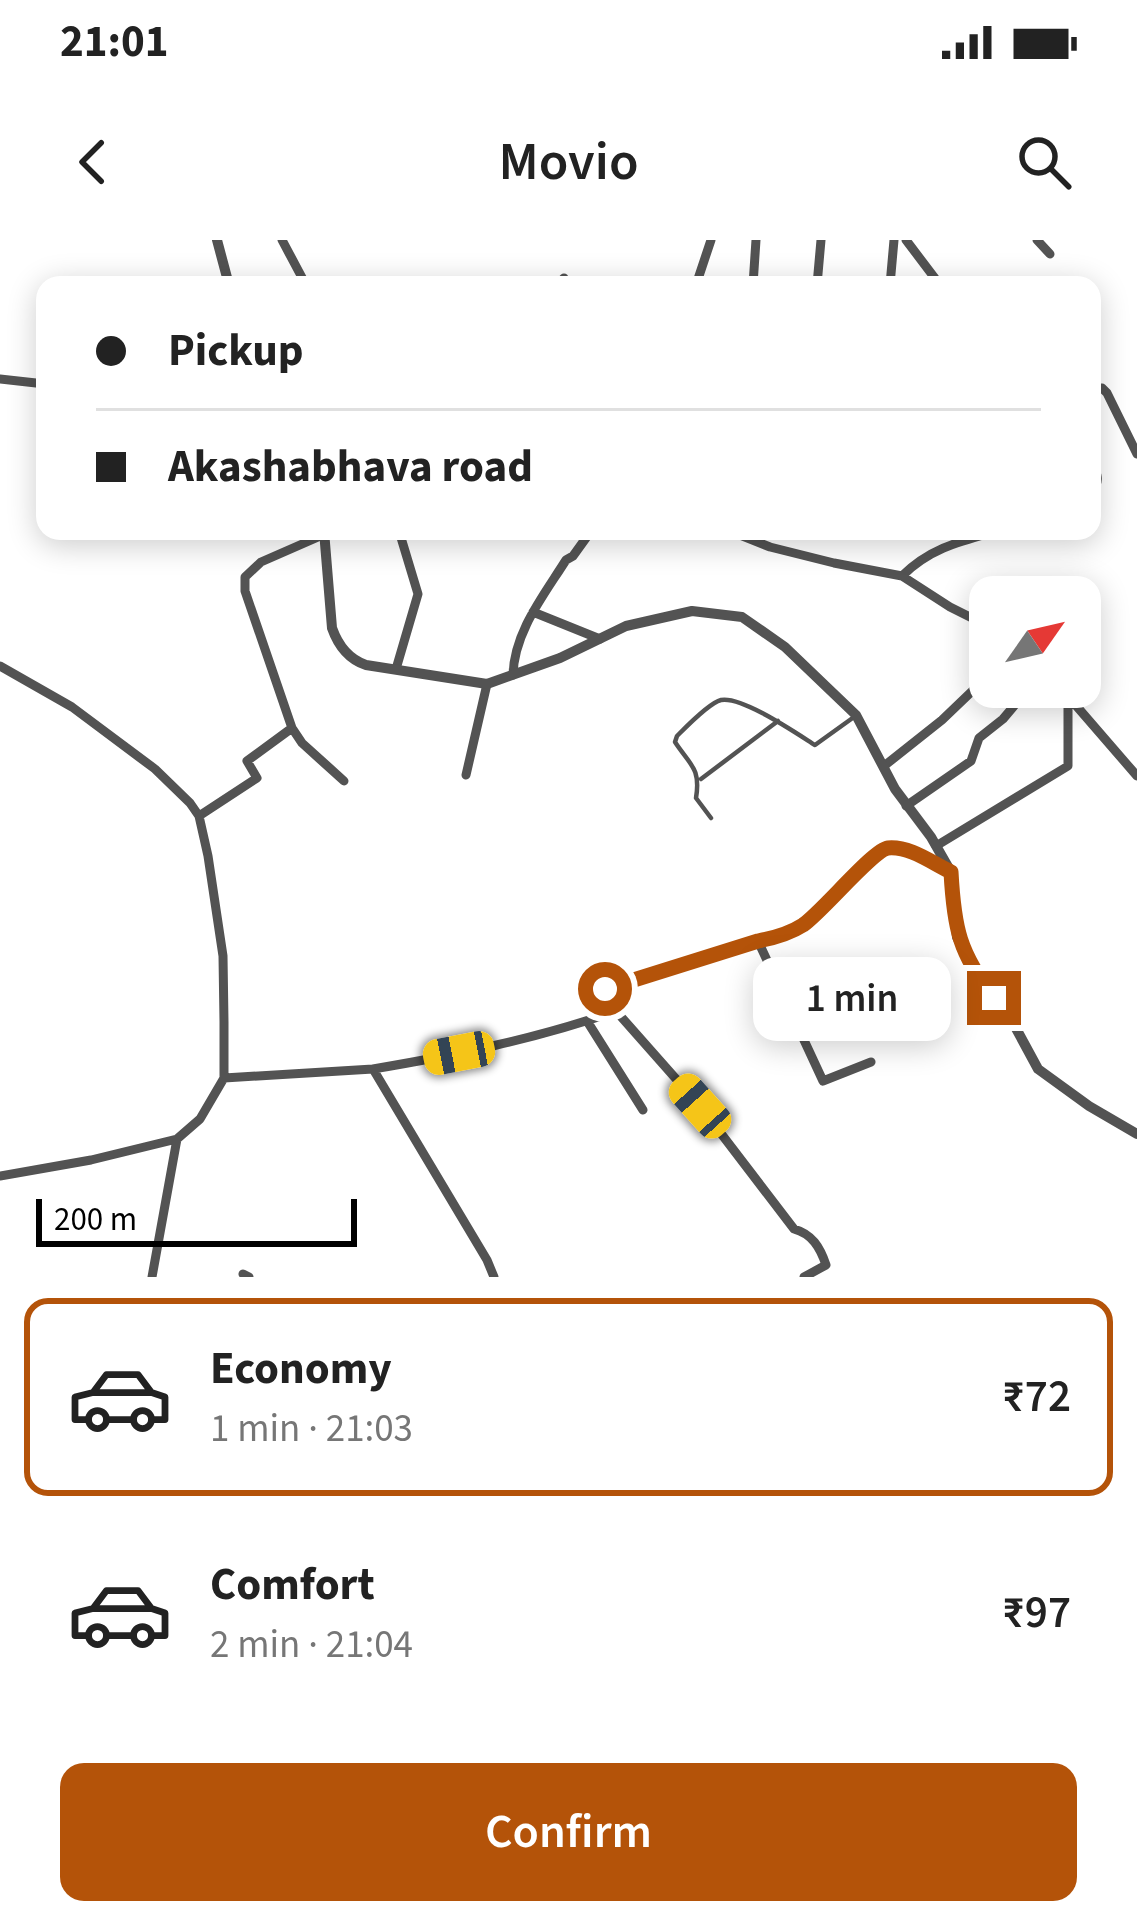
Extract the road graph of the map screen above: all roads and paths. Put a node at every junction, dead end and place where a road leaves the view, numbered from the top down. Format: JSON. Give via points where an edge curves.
{"nodes":[{"id":1,"x":217,"y":240,"type":"edge"},
{"id":2,"x":282,"y":240,"type":"edge"},
{"id":3,"x":711,"y":240,"type":"edge"},
{"id":4,"x":757,"y":240,"type":"edge"},
{"id":5,"x":821,"y":240,"type":"edge"},
{"id":6,"x":894,"y":240,"type":"edge"},
{"id":7,"x":906,"y":240,"type":"edge"},
{"id":8,"x":1037,"y":240,"type":"edge"},
{"id":9,"x":1050,"y":254,"type":"dead end"},
{"id":10,"x":227,"y":276,"type":"edge"},
{"id":11,"x":301,"y":276,"type":"edge"},
{"id":12,"x":698,"y":276,"type":"edge"},
{"id":13,"x":754,"y":276,"type":"edge"},
{"id":14,"x":818,"y":276,"type":"edge"},
{"id":15,"x":891,"y":276,"type":"edge"},
{"id":16,"x":933,"y":276,"type":"edge"},
{"id":17,"x":0,"y":379,"type":"edge"},
{"id":18,"x":36,"y":383,"type":"edge"},
{"id":19,"x":1101,"y":388,"type":"edge"},
{"id":20,"x":1137,"y":454,"type":"edge"},
{"id":21,"x":309,"y":540,"type":"edge"},
{"id":22,"x":324,"y":540,"type":"edge"},
{"id":23,"x":402,"y":540,"type":"edge"},
{"id":24,"x":585,"y":540,"type":"edge"},
{"id":25,"x":752,"y":540,"type":"edge"},
{"id":26,"x":966,"y":540,"type":"edge"},
{"id":27,"x":902,"y":576,"type":"junction"},
{"id":28,"x":533,"y":612,"type":"junction"},
{"id":29,"x":969,"y":616,"type":"edge"},
{"id":30,"x":600,"y":639,"type":"junction"},
{"id":31,"x":0,"y":666,"type":"edge"},
{"id":32,"x":396,"y":669,"type":"junction"},
{"id":33,"x":513,"y":675,"type":"junction"},
{"id":34,"x":487,"y":684,"type":"junction"},
{"id":35,"x":969,"y":694,"type":"edge"},
{"id":36,"x":1012,"y":708,"type":"edge"},
{"id":37,"x":1065,"y":708,"type":"edge"},
{"id":38,"x":1078,"y":708,"type":"edge"},
{"id":39,"x":856,"y":715,"type":"junction"},
{"id":40,"x":778,"y":722,"type":"junction"},
{"id":41,"x":292,"y":728,"type":"junction"},
{"id":42,"x":884,"y":766,"type":"junction"},
{"id":43,"x":466,"y":775,"type":"dead end"},
{"id":44,"x":1137,"y":776,"type":"edge"},
{"id":45,"x":699,"y":780,"type":"junction"},
{"id":46,"x":344,"y":781,"type":"dead end"},
{"id":47,"x":906,"y":806,"type":"junction"},
{"id":48,"x":199,"y":816,"type":"junction"},
{"id":49,"x":711,"y":818,"type":"dead end"},
{"id":50,"x":937,"y":846,"type":"junction"},
{"id":51,"x":951,"y":872,"type":"junction"},
{"id":52,"x":758,"y":941,"type":"junction"},
{"id":53,"x":616,"y":1011,"type":"junction"},
{"id":54,"x":587,"y":1021,"type":"junction"},
{"id":55,"x":871,"y":1062,"type":"dead end"},
{"id":56,"x":373,"y":1069,"type":"junction"},
{"id":57,"x":224,"y":1078,"type":"junction"},
{"id":58,"x":643,"y":1110,"type":"dead end"},
{"id":59,"x":1137,"y":1134,"type":"edge"},
{"id":60,"x":177,"y":1139,"type":"junction"},
{"id":61,"x":0,"y":1176,"type":"edge"},
{"id":62,"x":152,"y":1277,"type":"edge"},
{"id":63,"x":494,"y":1277,"type":"edge"},
{"id":64,"x":804,"y":1277,"type":"edge"}],
"edges":[{"from":1,"to":10,"type":"street"},
{"from":2,"to":11,"type":"street"},
{"from":3,"to":12,"type":"street"},
{"from":4,"to":13,"type":"street"},
{"from":5,"to":14,"type":"street"},
{"from":6,"to":15,"type":"street"},
{"from":7,"to":16,"type":"street"},
{"from":8,"to":9,"type":"street"},
{"from":17,"to":18,"type":"street"},
{"from":19,"to":20,"type":"street"},
{"from":21,"to":41,"type":"street","via":[[245,577]]},
{"from":22,"to":32,"type":"street","via":[[336,639],[358,663]]},
{"from":23,"to":32,"type":"street","via":[[418,594]]},
{"from":24,"to":28,"type":"street"},
{"from":25,"to":27,"type":"street"},
{"from":26,"to":27,"type":"street","via":[[938,548]]},
{"from":27,"to":29,"type":"street"},
{"from":28,"to":30,"type":"street"},
{"from":28,"to":33,"type":"street"},
{"from":30,"to":33,"type":"street"},
{"from":30,"to":39,"type":"street","via":[[692,611],[742,616]]},
{"from":31,"to":48,"type":"street","via":[[155,769]]},
{"from":32,"to":34,"type":"street"},
{"from":33,"to":34,"type":"street"},
{"from":34,"to":43,"type":"street"},
{"from":35,"to":42,"type":"street"},
{"from":36,"to":47,"type":"street","via":[[979,738],[971,761]]},
{"from":37,"to":50,"type":"street","via":[[1068,766]]},
{"from":38,"to":44,"type":"street"},
{"from":39,"to":40,"type":"lane","via":[[815,745]]},
{"from":39,"to":42,"type":"street"},
{"from":40,"to":45,"type":"lane"},
{"from":40,"to":45,"type":"lane","via":[[730,701],[712,704],[676,736]]},
{"from":41,"to":46,"type":"street"},
{"from":41,"to":48,"type":"street","via":[[247,761],[256,778]]},
{"from":42,"to":47,"type":"street"},
{"from":45,"to":49,"type":"lane","via":[[696,798]]},
{"from":47,"to":50,"type":"street"},
{"from":48,"to":57,"type":"street","via":[[223,956]]},
{"from":50,"to":51,"type":"street"},
{"from":51,"to":52,"type":"street","via":[[906,850],[875,852],[802,926]]},
{"from":51,"to":59,"type":"street","via":[[957,937],[1038,1070]]},
{"from":52,"to":53,"type":"street","via":[[605,989]]},
{"from":52,"to":55,"type":"street","via":[[823,1081]]},
{"from":53,"to":54,"type":"street"},
{"from":53,"to":64,"type":"street","via":[[794,1229],[813,1240],[826,1265]]},
{"from":54,"to":56,"type":"street"},
{"from":54,"to":58,"type":"street"},
{"from":56,"to":57,"type":"street"},
{"from":56,"to":63,"type":"street"},
{"from":57,"to":60,"type":"street","via":[[200,1119]]},
{"from":60,"to":61,"type":"street"},
{"from":60,"to":62,"type":"street"}]}
